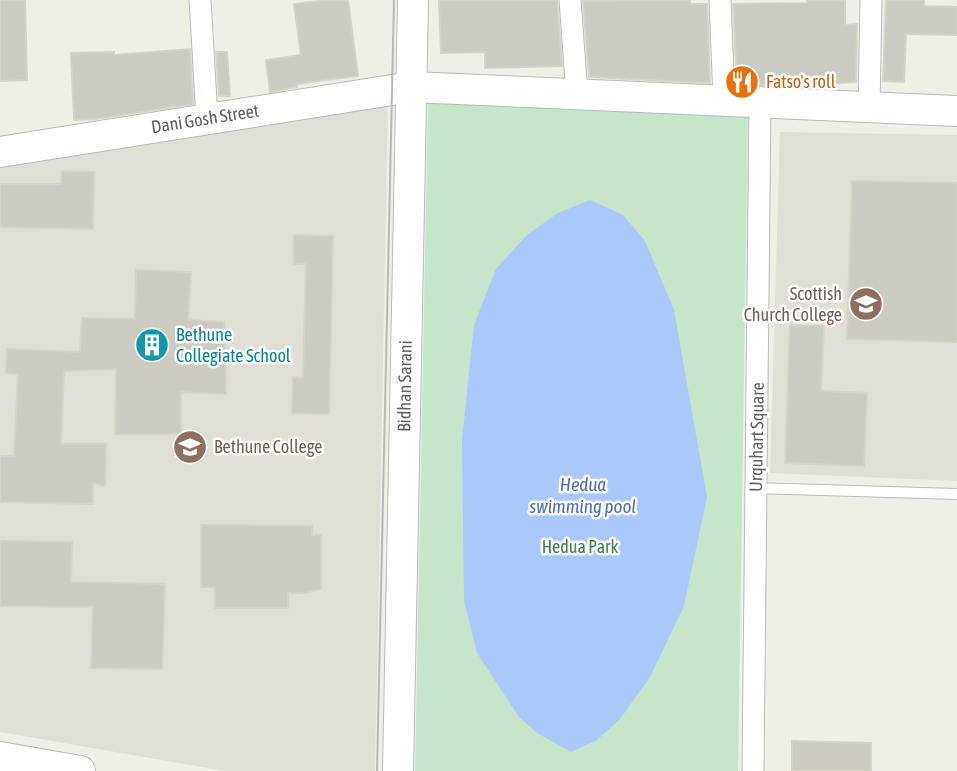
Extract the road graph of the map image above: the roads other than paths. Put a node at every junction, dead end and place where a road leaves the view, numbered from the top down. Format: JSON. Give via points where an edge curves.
{"nodes":[{"id":1,"x":200,"y":0,"type":"edge"},
{"id":2,"x":412,"y":0,"type":"edge"},
{"id":3,"x":570,"y":0,"type":"edge"},
{"id":4,"x":720,"y":0,"type":"edge"},
{"id":5,"x":871,"y":0,"type":"edge"},
{"id":6,"x":411,"y":87,"type":"junction"},
{"id":7,"x":577,"y":95,"type":"junction"},
{"id":8,"x":724,"y":99,"type":"junction"},
{"id":9,"x":760,"y":102,"type":"junction"},
{"id":10,"x":869,"y":107,"type":"junction"},
{"id":11,"x":957,"y":111,"type":"edge"},
{"id":12,"x":207,"y":118,"type":"junction"},
{"id":13,"x":0,"y":152,"type":"edge"},
{"id":14,"x":756,"y":488,"type":"junction"},
{"id":15,"x":957,"y":494,"type":"edge"},
{"id":16,"x":0,"y":757,"type":"edge"},
{"id":17,"x":80,"y":771,"type":"edge"},
{"id":18,"x":398,"y":771,"type":"edge"},
{"id":19,"x":753,"y":771,"type":"edge"}],
"edges":[{"from":1,"to":12,"type":"street"},
{"from":2,"to":6,"type":"street","name":"Bidhan Sarani"},
{"from":3,"to":7,"type":"street"},
{"from":4,"to":8,"type":"street"},
{"from":5,"to":10,"type":"street"},
{"from":6,"to":7,"type":"street","name":"Dani Gosh Street"},
{"from":6,"to":12,"type":"street","name":"Dani Gosh Street"},
{"from":6,"to":18,"type":"street","name":"Bidhan Sarani"},
{"from":7,"to":8,"type":"street","name":"Dani Gosh Street"},
{"from":8,"to":9,"type":"street","name":"Dani Gosh Street"},
{"from":9,"to":10,"type":"street","name":"Dani Gosh Street"},
{"from":9,"to":14,"type":"street","name":"Urquhart Square"},
{"from":10,"to":11,"type":"street","name":"Dani Gosh Street"},
{"from":12,"to":13,"type":"street","name":"Dani Gosh Street"},
{"from":14,"to":15,"type":"lane"},
{"from":14,"to":19,"type":"street","name":"Urquhart Square"},
{"from":16,"to":17,"type":"street"}]}
